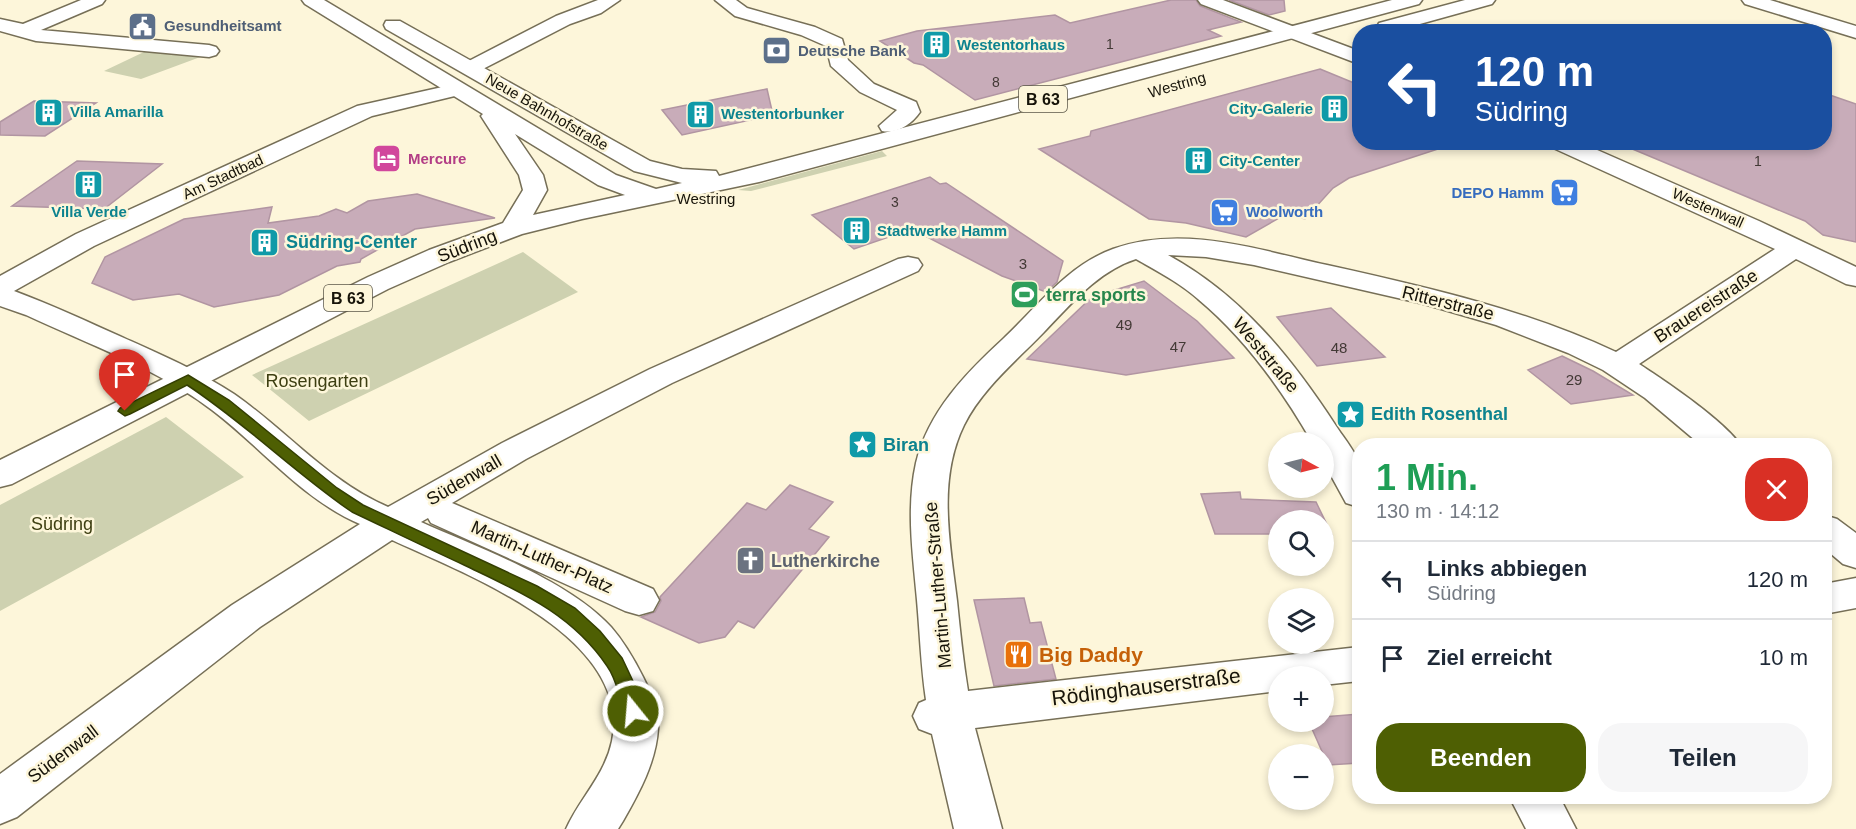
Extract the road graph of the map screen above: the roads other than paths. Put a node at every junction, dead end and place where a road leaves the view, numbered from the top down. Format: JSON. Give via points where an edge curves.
{"nodes":[{"id":1,"x":96,"y":0,"type":"edge"},
{"id":2,"x":311,"y":0,"type":"edge"},
{"id":3,"x":611,"y":0,"type":"edge"},
{"id":4,"x":724,"y":0,"type":"edge"},
{"id":5,"x":1207,"y":0,"type":"edge"},
{"id":6,"x":1413,"y":0,"type":"edge"},
{"id":7,"x":1486,"y":0,"type":"edge"},
{"id":8,"x":1751,"y":0,"type":"edge"},
{"id":9,"x":1796,"y":0,"type":"edge"},
{"id":10,"x":363,"y":8,"type":"edge"},
{"id":11,"x":1856,"y":18,"type":"edge"},
{"id":12,"x":1399,"y":24,"type":"edge"},
{"id":13,"x":1830,"y":24,"type":"edge"},
{"id":14,"x":0,"y":25,"type":"edge"},
{"id":15,"x":1832,"y":25,"type":"edge"},
{"id":16,"x":26,"y":30,"type":"junction"},
{"id":17,"x":1856,"y":32,"type":"edge"},
{"id":18,"x":1295,"y":33,"type":"junction"},
{"id":19,"x":1350,"y":37,"type":"dead end"},
{"id":20,"x":0,"y":40,"type":"edge"},
{"id":21,"x":1323,"y":44,"type":"junction"},
{"id":22,"x":209,"y":51,"type":"dead end"},
{"id":23,"x":1284,"y":55,"type":"dead end"},
{"id":24,"x":1352,"y":55,"type":"edge"},
{"id":25,"x":470,"y":68,"type":"junction"},
{"id":26,"x":456,"y":90,"type":"junction"},
{"id":27,"x":487,"y":108,"type":"junction"},
{"id":28,"x":1081,"y":110,"type":"dead end"},
{"id":29,"x":890,"y":126,"type":"dead end"},
{"id":30,"x":1577,"y":150,"type":"edge"},
{"id":31,"x":758,"y":174,"type":"junction"},
{"id":32,"x":656,"y":197,"type":"junction"},
{"id":33,"x":513,"y":228,"type":"junction"},
{"id":34,"x":1795,"y":248,"type":"junction"},
{"id":35,"x":1139,"y":250,"type":"junction"},
{"id":36,"x":908,"y":266,"type":"dead end"},
{"id":37,"x":1856,"y":278,"type":"edge"},
{"id":38,"x":0,"y":288,"type":"edge"},
{"id":39,"x":0,"y":296,"type":"edge"},
{"id":40,"x":1617,"y":364,"type":"junction"},
{"id":41,"x":188,"y":379,"type":"junction"},
{"id":42,"x":1714,"y":438,"type":"edge"},
{"id":43,"x":0,"y":475,"type":"edge"},
{"id":44,"x":1352,"y":482,"type":"edge"},
{"id":45,"x":444,"y":514,"type":"dead end"},
{"id":46,"x":390,"y":523,"type":"junction"},
{"id":47,"x":1832,"y":534,"type":"edge"},
{"id":48,"x":1856,"y":554,"type":"edge"},
{"id":49,"x":1856,"y":594,"type":"edge"},
{"id":50,"x":1832,"y":598,"type":"edge"},
{"id":51,"x":639,"y":600,"type":"dead end"},
{"id":52,"x":1352,"y":665,"type":"edge"},
{"id":53,"x":942,"y":715,"type":"junction"},
{"id":54,"x":0,"y":802,"type":"edge"},
{"id":55,"x":1537,"y":804,"type":"edge"},
{"id":56,"x":590,"y":829,"type":"edge"},
{"id":57,"x":978,"y":829,"type":"edge"},
{"id":58,"x":1552,"y":829,"type":"edge"}],
"edges":[{"from":1,"to":16,"type":"street"},
{"from":2,"to":26,"type":"street","name":"Neue Bahnhofstraße"},
{"from":3,"to":25,"type":"street"},
{"from":4,"to":29,"type":"street","via":[[741,12],[835,43],[838,62],[867,88],[908,107],[909,112]]},
{"from":5,"to":18,"type":"street"},
{"from":6,"to":18,"type":"street","number":"B 63"},
{"from":7,"to":12,"type":"street"},
{"from":8,"to":13,"type":"street"},
{"from":9,"to":11,"type":"street"},
{"from":10,"to":25,"type":"street","name":"Neue Bahnhofstraße"},
{"from":14,"to":16,"type":"street"},
{"from":15,"to":17,"type":"street"},
{"from":16,"to":20,"type":"street"},
{"from":16,"to":22,"type":"street","via":[[36,35]]},
{"from":18,"to":21,"type":"street"},
{"from":18,"to":31,"type":"street","name":"Westring","number":"B 63"},
{"from":19,"to":21,"type":"street"},
{"from":21,"to":23,"type":"street"},
{"from":21,"to":24,"type":"street"},
{"from":25,"to":31,"type":"street","name":"Neue Bahnhofstraße","via":[[642,166],[682,176]]},
{"from":26,"to":27,"type":"street","name":"Neue Bahnhofstraße"},
{"from":26,"to":38,"type":"street","name":"Am Stadtbad","via":[[365,111],[85,240]]},
{"from":27,"to":32,"type":"street","name":"Neue Bahnhofstraße","via":[[607,180]]},
{"from":27,"to":33,"type":"street","via":[[531,175],[536,190]]},
{"from":28,"to":32,"type":"street","name":"Westring","number":"B 63","via":[[772,193],[718,201]]},
{"from":30,"to":34,"type":"street","name":"Westenwall"},
{"from":31,"to":32,"type":"street","name":"Westring","number":"B 63"},
{"from":32,"to":33,"type":"street","name":"Südring","number":"B 63"},
{"from":33,"to":41,"type":"street","name":"Südring","number":"B 63","via":[[378,283]]},
{"from":34,"to":37,"type":"street","name":"Westenwall"},
{"from":34,"to":40,"type":"street","name":"Brauereistraße"},
{"from":35,"to":40,"type":"street","name":"Ritterstraße","via":[[1222,251],[1385,287],[1497,315]]},
{"from":35,"to":44,"type":"street","name":"Weststraße","via":[[1207,292],[1244,325],[1309,407]]},
{"from":35,"to":53,"type":"street","name":"Martin-Luther-Straße","via":[[1101,263],[1000,358],[966,396],[941,439],[934,458],[930,533]]},
{"from":36,"to":46,"type":"street","name":"Südenwall","via":[[661,376],[514,451]]},
{"from":39,"to":41,"type":"street"},
{"from":40,"to":42,"type":"street","name":"Ritterstraße"},
{"from":41,"to":43,"type":"street","name":"Südring","number":"B 63"},
{"from":41,"to":46,"type":"street","via":[[224,403],[332,492]]},
{"from":45,"to":51,"type":"street","name":"Martin-Luther-Platz"},
{"from":46,"to":54,"type":"street","name":"Südenwall","via":[[246,616]]},
{"from":46,"to":56,"type":"street","via":[[569,612],[616,663],[631,696],[636,726],[612,799]]},
{"from":47,"to":48,"type":"street"},
{"from":49,"to":50,"type":"street"},
{"from":52,"to":53,"type":"street","name":"Rödinghauserstraße","via":[[997,705]]},
{"from":53,"to":57,"type":"street","name":"Martin-Luther-Straße"},
{"from":55,"to":58,"type":"street"}]}
